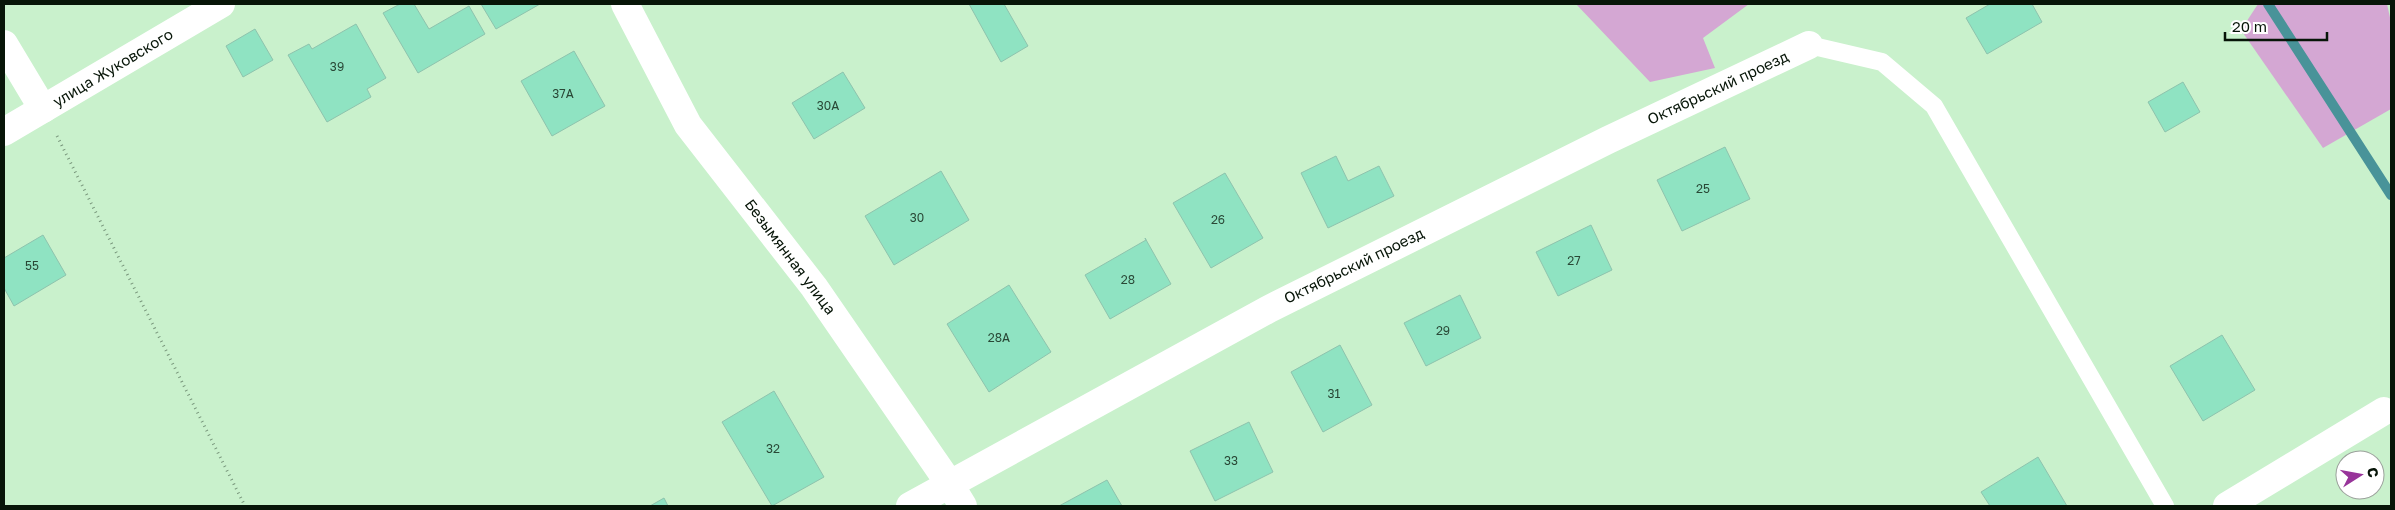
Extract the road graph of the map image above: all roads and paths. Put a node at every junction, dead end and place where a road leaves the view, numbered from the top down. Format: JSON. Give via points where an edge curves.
{"nodes":[{"id":1,"x":221,"y":4,"type":"edge"},
{"id":2,"x":625,"y":4,"type":"edge"},
{"id":3,"x":4,"y":44,"type":"edge"},
{"id":4,"x":1809,"y":45,"type":"joint"},
{"id":5,"x":43,"y":109,"type":"junction"},
{"id":6,"x":4,"y":132,"type":"edge"},
{"id":7,"x":2384,"y":411,"type":"dead end"},
{"id":8,"x":950,"y":483,"type":"junction"},
{"id":9,"x":245,"y":506,"type":"edge"},
{"id":10,"x":910,"y":506,"type":"edge"},
{"id":11,"x":963,"y":506,"type":"edge"},
{"id":12,"x":2165,"y":506,"type":"edge"},
{"id":13,"x":2227,"y":506,"type":"edge"}],
"edges":[{"from":1,"to":5,"type":"street","name":"улица Жуковского"},
{"from":2,"to":8,"type":"street","name":"Безымянная улица","via":[[688,125],[814,287]]},
{"from":3,"to":5,"type":"street"},
{"from":4,"to":8,"type":"street","name":"Октябрьский проезд","via":[[1269,309]]},
{"from":4,"to":12,"type":"lane","via":[[1882,62],[1934,106]]},
{"from":5,"to":6,"type":"street","name":"улица Жуковского"},
{"from":5,"to":9,"type":"path"},
{"from":7,"to":13,"type":"street"},
{"from":8,"to":10,"type":"street","name":"Октябрьский проезд"},
{"from":8,"to":11,"type":"street","name":"Безымянная улица"}]}
